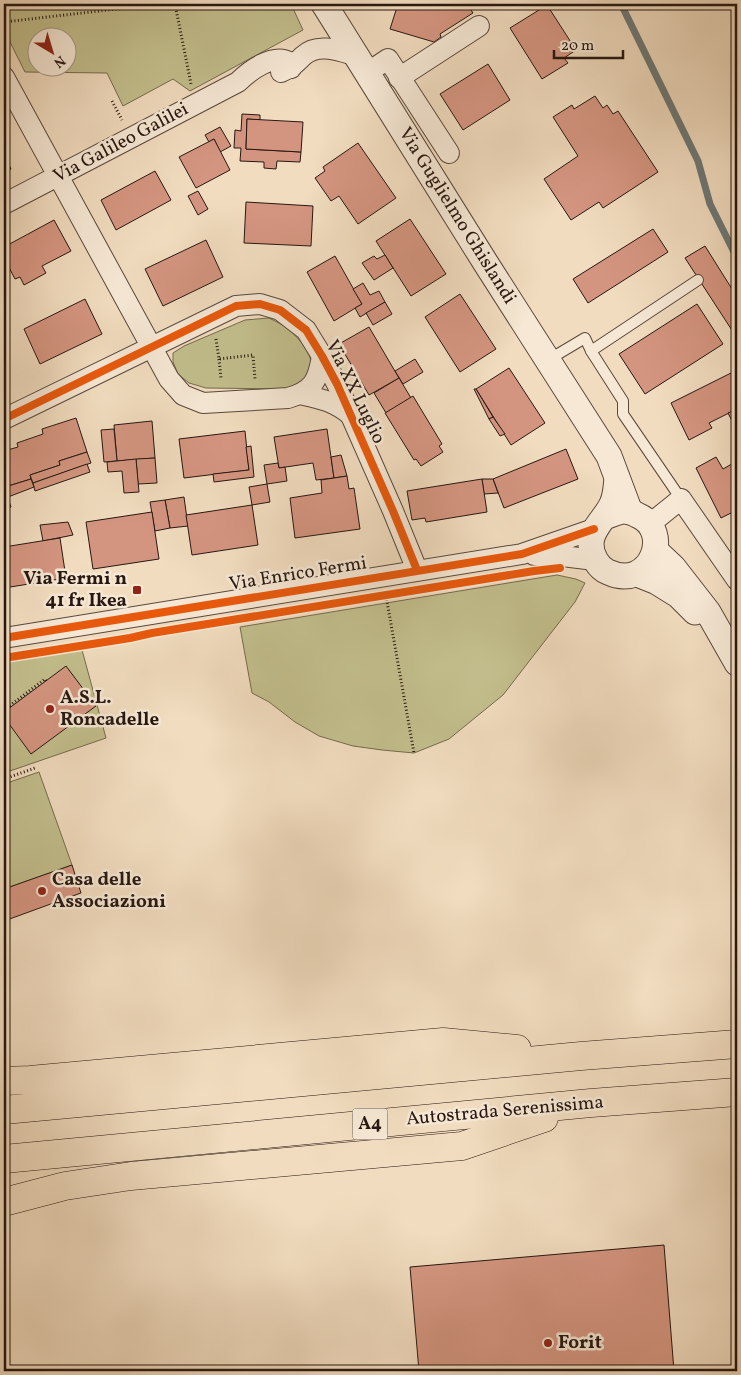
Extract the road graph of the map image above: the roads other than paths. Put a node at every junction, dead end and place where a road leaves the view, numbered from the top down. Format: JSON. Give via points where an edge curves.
{"nodes":[{"id":1,"x":324,"y":4,"type":"edge"},
{"id":2,"x":479,"y":26,"type":"dead end"},
{"id":3,"x":362,"y":65,"type":"junction"},
{"id":4,"x":4,"y":77,"type":"edge"},
{"id":5,"x":399,"y":78,"type":"junction"},
{"id":6,"x":449,"y":153,"type":"dead end"},
{"id":7,"x":58,"y":177,"type":"junction"},
{"id":8,"x":4,"y":204,"type":"edge"},
{"id":9,"x":698,"y":280,"type":"dead end"},
{"id":10,"x":152,"y":347,"type":"junction"},
{"id":11,"x":591,"y":351,"type":"junction"},
{"id":12,"x":322,"y":356,"type":"junction"},
{"id":13,"x":548,"y":360,"type":"junction"},
{"id":14,"x":300,"y":394,"type":"junction"},
{"id":15,"x":351,"y":415,"type":"junction"},
{"id":16,"x":4,"y":419,"type":"edge"},
{"id":17,"x":617,"y":478,"type":"junction"},
{"id":18,"x":681,"y":499,"type":"junction"},
{"id":19,"x":640,"y":518,"type":"junction"},
{"id":20,"x":599,"y":523,"type":"junction"},
{"id":21,"x":656,"y":551,"type":"junction"},
{"id":22,"x":522,"y":554,"type":"junction"},
{"id":23,"x":595,"y":560,"type":"junction"},
{"id":24,"x":417,"y":570,"type":"junction"},
{"id":25,"x":637,"y":574,"type":"junction"},
{"id":26,"x":737,"y":580,"type":"edge"},
{"id":27,"x":4,"y":638,"type":"edge"},
{"id":28,"x":724,"y":641,"type":"junction"},
{"id":29,"x":737,"y":662,"type":"edge"},
{"id":30,"x":737,"y":1044,"type":"edge"},
{"id":31,"x":581,"y":1056,"type":"junction"},
{"id":32,"x":4,"y":1081,"type":"edge"},
{"id":33,"x":737,"y":1092,"type":"edge"},
{"id":34,"x":591,"y":1103,"type":"junction"},
{"id":35,"x":4,"y":1110,"type":"edge"},
{"id":36,"x":4,"y":1159,"type":"edge"},
{"id":37,"x":4,"y":1202,"type":"edge"}],
"edges":[{"from":1,"to":3,"type":"street","name":"Via Guglielmo Ghislandi"},
{"from":2,"to":5,"type":"street"},
{"from":3,"to":5,"type":"street","name":"Via Guglielmo Ghislandi","via":[[388,59]]},
{"from":3,"to":7,"type":"street","name":"Via Galileo Galilei","via":[[340,51],[326,48],[305,54],[291,68],[285,60],[273,60],[260,65],[238,82]]},
{"from":3,"to":13,"type":"street","name":"Via Guglielmo Ghislandi"},
{"from":4,"to":7,"type":"street","name":"Via XX Luglio"},
{"from":5,"to":6,"type":"street","name":"Via Guglielmo Ghislandi"},
{"from":7,"to":8,"type":"street","name":"Via Galileo Galilei"},
{"from":7,"to":10,"type":"street","name":"Via XX Luglio"},
{"from":9,"to":11,"type":"lane"},
{"from":10,"to":12,"type":"street","name":"Via XX Luglio","via":[[236,306],[260,304],[280,310],[306,330]]},
{"from":10,"to":14,"type":"street","name":"Via XX Luglio","via":[[168,379],[183,395],[203,403],[288,398]]},
{"from":10,"to":16,"type":"street"},
{"from":11,"to":13,"type":"lane","via":[[585,338]]},
{"from":11,"to":18,"type":"lane","via":[[623,402],[623,414]]},
{"from":12,"to":14,"type":"street","name":"Via XX Luglio","via":[[320,372],[313,385]]},
{"from":12,"to":15,"type":"street","name":"Via XX Luglio"},
{"from":13,"to":17,"type":"street","name":"Via Guglielmo Ghislandi","via":[[609,456]]},
{"from":14,"to":15,"type":"street","name":"Via XX Luglio","via":[[323,399]]},
{"from":15,"to":24,"type":"street","name":"Via XX Luglio"},
{"from":17,"to":19,"type":"street","name":"Via Guglielmo Ghislandi"},
{"from":17,"to":20,"type":"street","name":"Via Guglielmo Ghislandi","via":[[616,495]]},
{"from":18,"to":19,"type":"street"},
{"from":18,"to":26,"type":"street"},
{"from":19,"to":20,"type":"street","via":[[619,512]]},
{"from":19,"to":21,"type":"street","name":"Via Guglielmo Ghislandi","via":[[656,537]]},
{"from":20,"to":22,"type":"street","name":"Via Enrico Fermi"},
{"from":20,"to":23,"type":"street","name":"Via Guglielmo Ghislandi","via":[[590,544]]},
{"from":21,"to":25,"type":"street","via":[[650,564]]},
{"from":21,"to":28,"type":"street","via":[[689,586]]},
{"from":22,"to":23,"type":"street","name":"Via Enrico Fermi"},
{"from":22,"to":24,"type":"street","name":"Via Enrico Fermi"},
{"from":23,"to":25,"type":"street","via":[[606,572],[621,577]]},
{"from":24,"to":27,"type":"street","name":"Via Enrico Fermi"},
{"from":25,"to":28,"type":"street","via":[[678,596]]},
{"from":28,"to":29,"type":"street"},
{"from":30,"to":31,"type":"highway"},
{"from":31,"to":32,"type":"highway","via":[[443,1042]]},
{"from":31,"to":35,"type":"highway"},
{"from":33,"to":34,"type":"highway","name":"Autostrada Serenissima","number":"A4"},
{"from":34,"to":36,"type":"highway","name":"Autostrada Serenissima","number":"A4"},
{"from":34,"to":37,"type":"highway","via":[[462,1146],[132,1176],[64,1186]]}]}
